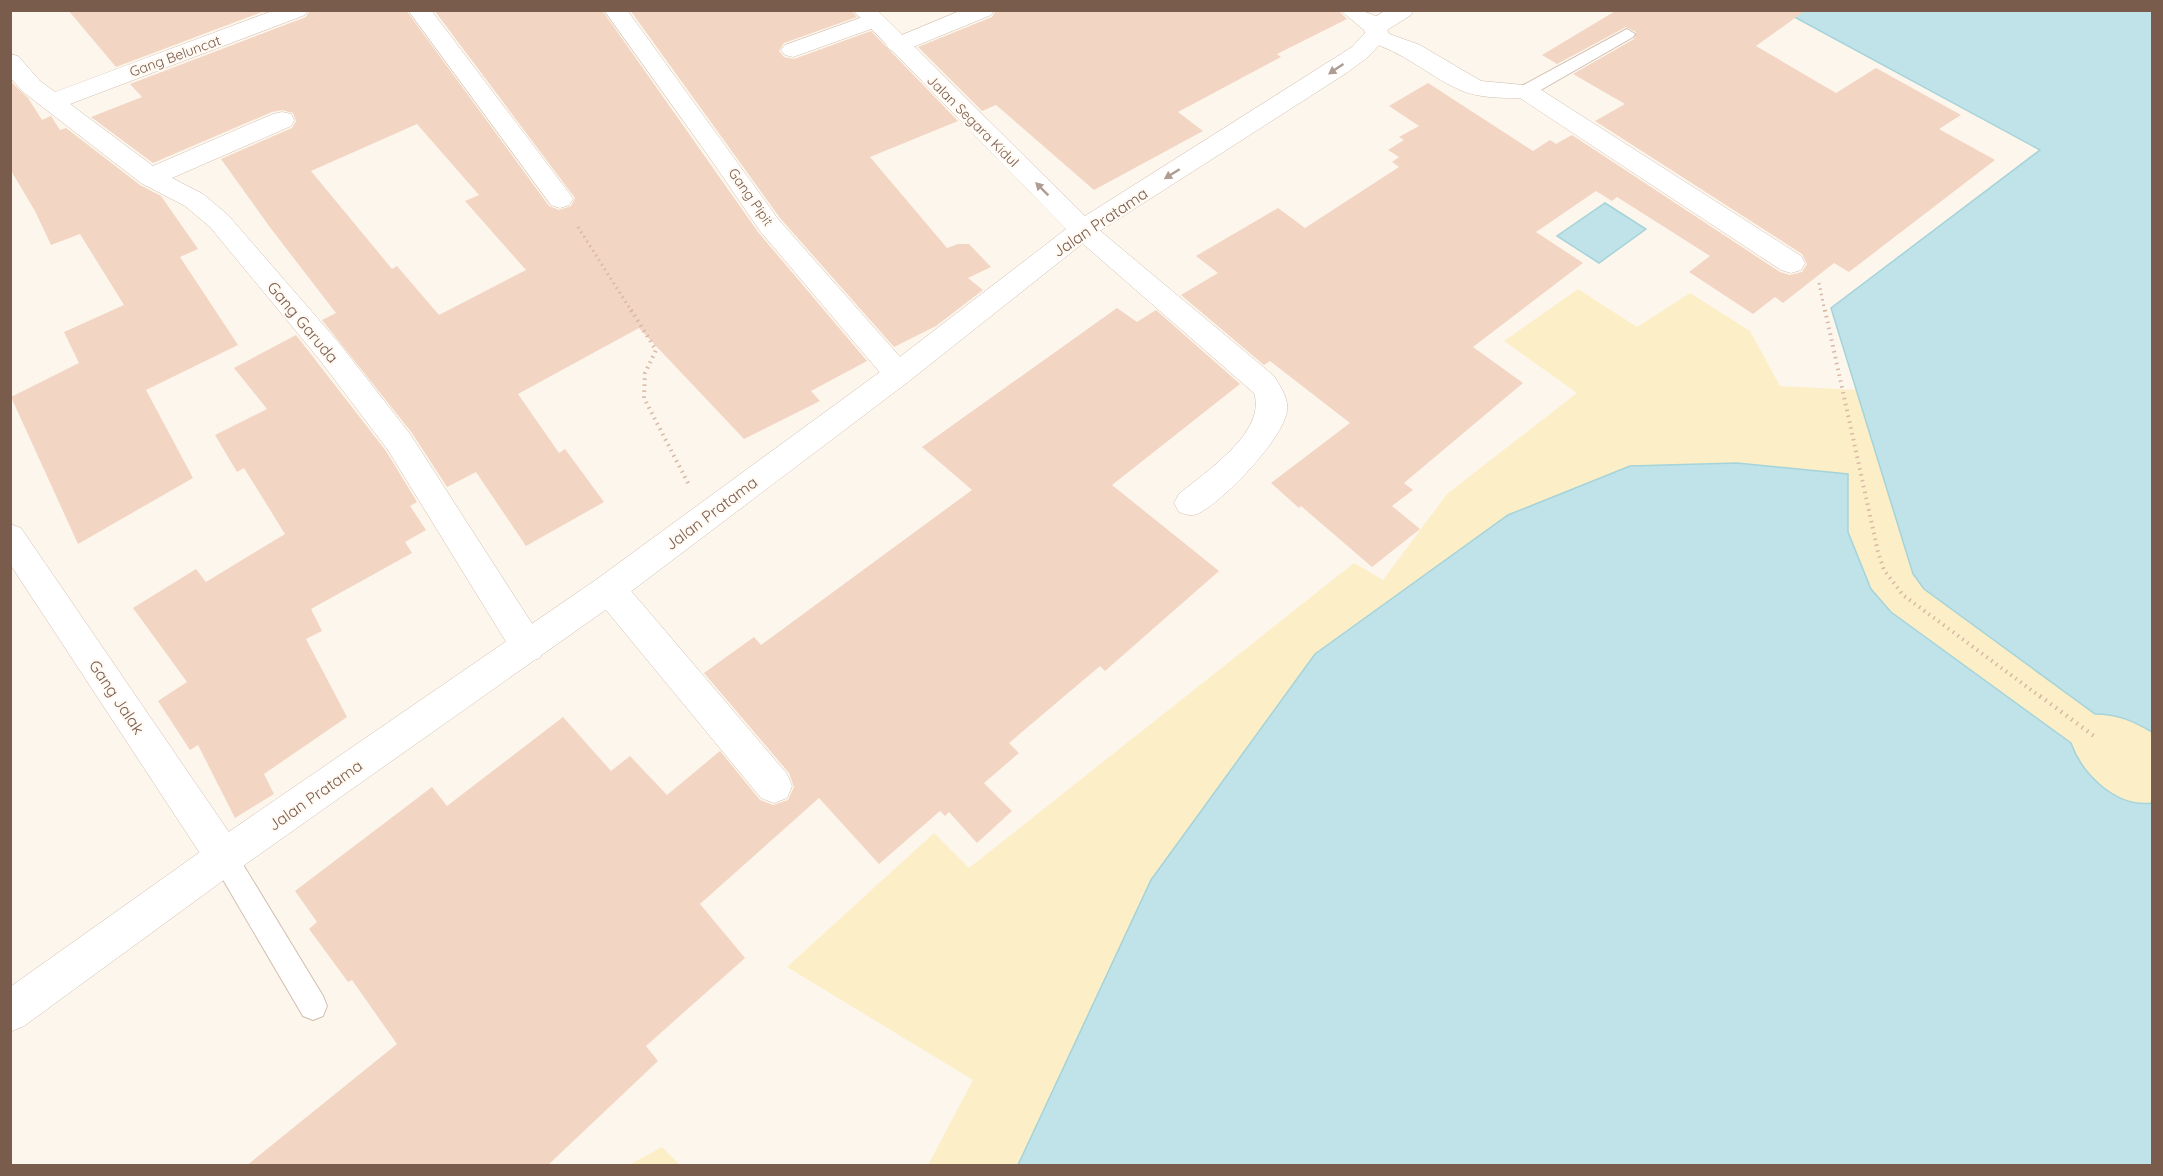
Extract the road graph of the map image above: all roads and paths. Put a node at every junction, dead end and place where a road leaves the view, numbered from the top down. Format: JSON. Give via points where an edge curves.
{"nodes":[{"id":1,"x":297,"y":10,"type":"edge"},
{"id":2,"x":419,"y":10,"type":"edge"},
{"id":3,"x":615,"y":10,"type":"edge"},
{"id":4,"x":983,"y":10,"type":"edge"},
{"id":5,"x":1351,"y":10,"type":"edge"},
{"id":6,"x":1403,"y":10,"type":"edge"},
{"id":7,"x":869,"y":15,"type":"edge"},
{"id":8,"x":1376,"y":32,"type":"junction"},
{"id":9,"x":1627,"y":34,"type":"dead end"},
{"id":10,"x":898,"y":45,"type":"junction"},
{"id":11,"x":793,"y":50,"type":"dead end"},
{"id":12,"x":10,"y":61,"type":"edge"},
{"id":13,"x":1526,"y":91,"type":"junction"},
{"id":14,"x":54,"y":101,"type":"junction"},
{"id":15,"x":282,"y":120,"type":"dead end"},
{"id":16,"x":150,"y":177,"type":"junction"},
{"id":17,"x":560,"y":199,"type":"joint"},
{"id":18,"x":1083,"y":230,"type":"junction"},
{"id":19,"x":1791,"y":263,"type":"joint"},
{"id":20,"x":898,"y":374,"type":"junction"},
{"id":21,"x":1190,"y":503,"type":"dead end"},
{"id":22,"x":711,"y":513,"type":"junction"},
{"id":23,"x":10,"y":537,"type":"edge"},
{"id":24,"x":609,"y":589,"type":"junction"},
{"id":25,"x":528,"y":647,"type":"junction"},
{"id":26,"x":2094,"y":736,"type":"dead end"},
{"id":27,"x":774,"y":786,"type":"dead end"},
{"id":28,"x":225,"y":857,"type":"junction"},
{"id":29,"x":313,"y":1006,"type":"dead end"},
{"id":30,"x":10,"y":1012,"type":"edge"}],
"edges":[{"from":1,"to":14,"type":"street","name":"Gang Beluncat"},
{"from":2,"to":17,"type":"street"},
{"from":3,"to":20,"type":"street","name":"Gang Pipit","via":[[769,225]]},
{"from":4,"to":10,"type":"street"},
{"from":5,"to":8,"type":"street"},
{"from":6,"to":8,"type":"street","name":"Jalan Pratama"},
{"from":7,"to":10,"type":"street","name":"Jalan Segara Kidul"},
{"from":7,"to":11,"type":"street"},
{"from":8,"to":13,"type":"street","via":[[1468,84]]},
{"from":8,"to":18,"type":"street","name":"Jalan Pratama","one_way":true,"via":[[1341,67]]},
{"from":9,"to":13,"type":"lane"},
{"from":18,"to":10,"type":"street","name":"Jalan Segara Kidul","one_way":true},
{"from":12,"to":14,"type":"street","name":"Gang Garuda","via":[[31,86]]},
{"from":13,"to":19,"type":"street"},
{"from":14,"to":16,"type":"street","name":"Gang Garuda"},
{"from":15,"to":16,"type":"street"},
{"from":16,"to":25,"type":"street","name":"Gang Garuda","via":[[194,200],[219,221],[329,351],[399,442]]},
{"from":17,"to":22,"type":"path","via":[[656,350],[644,369],[644,398],[691,488]]},
{"from":18,"to":20,"type":"street","name":"Jalan Pratama"},
{"from":18,"to":21,"type":"street","name":"Jalan Segara Kidul","via":[[1264,384],[1270,396],[1272,412],[1258,440]]},
{"from":19,"to":26,"type":"path","via":[[1820,284],[1884,570],[1903,595]]},
{"from":20,"to":22,"type":"street","name":"Jalan Pratama"},
{"from":22,"to":24,"type":"street","name":"Jalan Pratama"},
{"from":23,"to":28,"type":"street","name":"Gang Jalak"},
{"from":24,"to":25,"type":"street","name":"Jalan Pratama"},
{"from":24,"to":27,"type":"street"},
{"from":25,"to":28,"type":"street","name":"Jalan Pratama"},
{"from":28,"to":29,"type":"lane"},
{"from":28,"to":30,"type":"street","name":"Jalan Pratama"}]}
